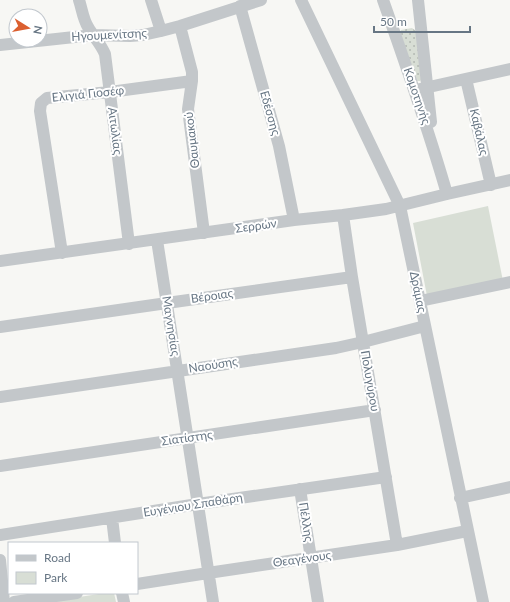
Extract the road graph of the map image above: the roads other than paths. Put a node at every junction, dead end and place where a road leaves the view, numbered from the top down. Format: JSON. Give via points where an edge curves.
{"nodes":[{"id":1,"x":79,"y":0,"type":"edge"},
{"id":2,"x":151,"y":0,"type":"edge"},
{"id":3,"x":261,"y":0,"type":"edge"},
{"id":4,"x":301,"y":0,"type":"edge"},
{"id":5,"x":382,"y":0,"type":"edge"},
{"id":6,"x":418,"y":0,"type":"edge"},
{"id":7,"x":240,"y":6,"type":"junction"},
{"id":8,"x":180,"y":26,"type":"junction"},
{"id":9,"x":161,"y":31,"type":"junction"},
{"id":10,"x":93,"y":35,"type":"junction"},
{"id":11,"x":0,"y":44,"type":"edge"},
{"id":12,"x":510,"y":69,"type":"edge"},
{"id":13,"x":466,"y":79,"type":"junction"},
{"id":14,"x":192,"y":82,"type":"junction"},
{"id":15,"x":427,"y":87,"type":"junction"},
{"id":16,"x":415,"y":90,"type":"junction"},
{"id":17,"x":110,"y":92,"type":"junction"},
{"id":18,"x":433,"y":145,"type":"junction"},
{"id":19,"x":510,"y":180,"type":"edge"},
{"id":20,"x":491,"y":185,"type":"junction"},
{"id":21,"x":447,"y":194,"type":"junction"},
{"id":22,"x":400,"y":206,"type":"junction"},
{"id":23,"x":343,"y":216,"type":"junction"},
{"id":24,"x":294,"y":220,"type":"junction"},
{"id":25,"x":204,"y":233,"type":"junction"},
{"id":26,"x":157,"y":240,"type":"junction"},
{"id":27,"x":129,"y":244,"type":"junction"},
{"id":28,"x":62,"y":253,"type":"junction"},
{"id":29,"x":0,"y":261,"type":"edge"},
{"id":30,"x":352,"y":277,"type":"junction"},
{"id":31,"x":510,"y":282,"type":"edge"},
{"id":32,"x":420,"y":301,"type":"junction"},
{"id":33,"x":167,"y":303,"type":"junction"},
{"id":34,"x":425,"y":326,"type":"junction"},
{"id":35,"x":0,"y":327,"type":"edge"},
{"id":36,"x":363,"y":342,"type":"junction"},
{"id":37,"x":178,"y":371,"type":"junction"},
{"id":38,"x":0,"y":397,"type":"edge"},
{"id":39,"x":375,"y":410,"type":"junction"},
{"id":40,"x":188,"y":438,"type":"junction"},
{"id":41,"x":0,"y":466,"type":"edge"},
{"id":42,"x":386,"y":477,"type":"junction"},
{"id":43,"x":510,"y":487,"type":"edge"},
{"id":44,"x":300,"y":489,"type":"junction"},
{"id":45,"x":460,"y":498,"type":"junction"},
{"id":46,"x":198,"y":504,"type":"junction"},
{"id":47,"x":112,"y":518,"type":"junction"},
{"id":48,"x":467,"y":531,"type":"junction"},
{"id":49,"x":0,"y":535,"type":"edge"},
{"id":50,"x":115,"y":542,"type":"edge"},
{"id":51,"x":397,"y":546,"type":"junction"},
{"id":52,"x":311,"y":558,"type":"junction"},
{"id":53,"x":0,"y":560,"type":"edge"},
{"id":54,"x":208,"y":573,"type":"junction"},
{"id":55,"x":138,"y":584,"type":"edge"},
{"id":56,"x":70,"y":594,"type":"edge"},
{"id":57,"x":4,"y":602,"type":"edge"},
{"id":58,"x":14,"y":602,"type":"edge"},
{"id":59,"x":213,"y":602,"type":"edge"},
{"id":60,"x":318,"y":602,"type":"edge"},
{"id":61,"x":482,"y":602,"type":"edge"}],
"edges":[{"from":1,"to":10,"type":"street","name":"Αιτωλίας"},
{"from":2,"to":9,"type":"street"},
{"from":3,"to":7,"type":"street","name":"Ηγουμενίτσης"},
{"from":4,"to":22,"type":"street","name":"Δράμας"},
{"from":5,"to":16,"type":"street","name":"Κομοτηνής"},
{"from":6,"to":15,"type":"street"},
{"from":7,"to":8,"type":"street","name":"Ηγουμενίτσης"},
{"from":7,"to":24,"type":"street","name":"Εδέσσης","via":[[279,146]]},
{"from":8,"to":9,"type":"street","name":"Ηγουμενίτσης"},
{"from":8,"to":14,"type":"street","name":"Θαυμακού","via":[[192,72]]},
{"from":9,"to":10,"type":"street","name":"Ηγουμενίτσης","via":[[130,36]]},
{"from":10,"to":11,"type":"street","name":"Ηγουμενίτσης"},
{"from":10,"to":17,"type":"street","name":"Αιτωλίας","via":[[105,54]]},
{"from":12,"to":13,"type":"street"},
{"from":13,"to":15,"type":"street"},
{"from":13,"to":20,"type":"street","name":"Καβάλας"},
{"from":14,"to":17,"type":"street","name":"Ελιγιά Γιοσέφ"},
{"from":14,"to":25,"type":"street","name":"Θαυμακού","via":[[188,109]]},
{"from":15,"to":16,"type":"street"},
{"from":15,"to":18,"type":"street"},
{"from":16,"to":18,"type":"street","name":"Κομοτηνής"},
{"from":17,"to":27,"type":"street","name":"Αιτωλίας"},
{"from":17,"to":28,"type":"street","name":"Ελιγιά Γιοσέφ","via":[[47,98],[41,103],[40,111]]},
{"from":18,"to":21,"type":"street","name":"Κομοτηνής"},
{"from":19,"to":20,"type":"street","name":"Σερρών"},
{"from":20,"to":21,"type":"street","name":"Σερρών"},
{"from":21,"to":22,"type":"street","name":"Σερρών"},
{"from":22,"to":23,"type":"street","name":"Σερρών"},
{"from":22,"to":32,"type":"street","name":"Δράμας"},
{"from":23,"to":24,"type":"street","name":"Σερρών"},
{"from":23,"to":30,"type":"street","name":"Πολυγύρου"},
{"from":24,"to":25,"type":"street","name":"Σερρών"},
{"from":25,"to":26,"type":"street","name":"Σερρών"},
{"from":26,"to":27,"type":"street","name":"Σερρών"},
{"from":26,"to":33,"type":"street","name":"Μαγνησίας"},
{"from":27,"to":28,"type":"street","name":"Σερρών"},
{"from":28,"to":29,"type":"street","name":"Σερρών"},
{"from":30,"to":33,"type":"street","name":"Βέροιας"},
{"from":30,"to":36,"type":"street","name":"Πολυγύρου"},
{"from":31,"to":32,"type":"street"},
{"from":32,"to":34,"type":"street","name":"Δράμας"},
{"from":33,"to":35,"type":"street","name":"Βέροιας"},
{"from":33,"to":37,"type":"street","name":"Μαγνησίας"},
{"from":34,"to":36,"type":"street","name":"Ναούσης"},
{"from":34,"to":45,"type":"street","name":"Δράμας"},
{"from":36,"to":37,"type":"street","name":"Ναούσης"},
{"from":36,"to":39,"type":"street","name":"Πολυγύρου"},
{"from":37,"to":38,"type":"street","name":"Ναούσης"},
{"from":37,"to":40,"type":"street","name":"Μαγνησίας"},
{"from":39,"to":40,"type":"street","name":"Σιατίστης"},
{"from":39,"to":42,"type":"street","name":"Πολυγύρου"},
{"from":40,"to":41,"type":"street","name":"Σιατίστης"},
{"from":40,"to":46,"type":"street","name":"Μαγνησίας"},
{"from":42,"to":44,"type":"street","name":"Ευγένιου Σπαθάρη"},
{"from":42,"to":51,"type":"street","name":"Πολυγύρου"},
{"from":43,"to":45,"type":"street"},
{"from":44,"to":46,"type":"street","name":"Ευγένιου Σπαθάρη"},
{"from":44,"to":52,"type":"street","name":"Πέλλης"},
{"from":45,"to":48,"type":"street","name":"Δράμας"},
{"from":46,"to":47,"type":"street","name":"Ευγένιου Σπαθάρη"},
{"from":46,"to":54,"type":"street","name":"Μαγνησίας"},
{"from":47,"to":49,"type":"street","name":"Ευγένιου Σπαθάρη"},
{"from":47,"to":50,"type":"street"},
{"from":48,"to":51,"type":"street","name":"Θεαγένους"},
{"from":48,"to":61,"type":"street","name":"Δράμας"},
{"from":51,"to":52,"type":"street","name":"Θεαγένους"},
{"from":52,"to":54,"type":"street","name":"Θεαγένους"},
{"from":52,"to":60,"type":"street","name":"Πέλλης"},
{"from":53,"to":57,"type":"street"},
{"from":54,"to":55,"type":"street","name":"Θεαγένους"},
{"from":54,"to":59,"type":"street","name":"Μαγνησίας"},
{"from":56,"to":58,"type":"street"}]}
